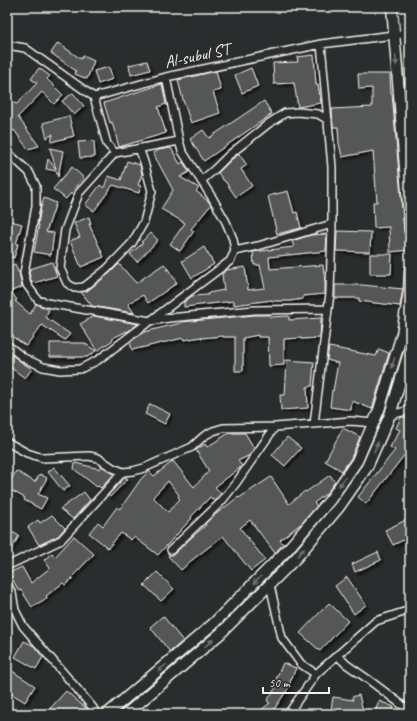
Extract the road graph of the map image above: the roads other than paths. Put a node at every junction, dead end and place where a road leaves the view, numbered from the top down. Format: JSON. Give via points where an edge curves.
{"nodes":[{"id":1,"x":392,"y":7,"type":"edge"},
{"id":2,"x":404,"y":7,"type":"edge"},
{"id":3,"x":408,"y":33,"type":"edge"},
{"id":4,"x":394,"y":35,"type":"junction"},
{"id":5,"x":321,"y":44,"type":"junction"},
{"id":6,"x":7,"y":45,"type":"edge"},
{"id":7,"x":166,"y":77,"type":"junction"},
{"id":8,"x":410,"y":82,"type":"edge"},
{"id":9,"x":94,"y":97,"type":"junction"},
{"id":10,"x":328,"y":120,"type":"junction"},
{"id":11,"x":179,"y":141,"type":"junction"},
{"id":12,"x":139,"y":148,"type":"junction"},
{"id":13,"x":7,"y":152,"type":"edge"},
{"id":14,"x":115,"y":153,"type":"junction"},
{"id":15,"x":201,"y":181,"type":"junction"},
{"id":16,"x":332,"y":224,"type":"junction"},
{"id":17,"x":410,"y":229,"type":"edge"},
{"id":18,"x":235,"y":251,"type":"junction"},
{"id":19,"x":410,"y":270,"type":"edge"},
{"id":20,"x":328,"y":310,"type":"junction"},
{"id":21,"x":150,"y":321,"type":"junction"},
{"id":22,"x":7,"y":345,"type":"edge"},
{"id":23,"x":410,"y":349,"type":"edge"},
{"id":24,"x":410,"y":410,"type":"edge"},
{"id":25,"x":390,"y":415,"type":"junction"},
{"id":26,"x":374,"y":423,"type":"junction"},
{"id":27,"x":314,"y":424,"type":"junction"},
{"id":28,"x":275,"y":427,"type":"junction"},
{"id":29,"x":8,"y":443,"type":"edge"},
{"id":30,"x":123,"y":472,"type":"junction"},
{"id":31,"x":171,"y":550,"type":"dead end"},
{"id":32,"x":7,"y":566,"type":"edge"},
{"id":33,"x":7,"y":584,"type":"edge"},
{"id":34,"x":270,"y":584,"type":"junction"},
{"id":35,"x":410,"y":610,"type":"edge"},
{"id":36,"x":338,"y":655,"type":"junction"},
{"id":37,"x":316,"y":674,"type":"junction"},
{"id":38,"x":410,"y":711,"type":"edge"},
{"id":39,"x":96,"y":714,"type":"edge"},
{"id":40,"x":107,"y":714,"type":"edge"},
{"id":41,"x":126,"y":714,"type":"edge"},
{"id":42,"x":288,"y":714,"type":"edge"}],
"edges":[{"from":1,"to":4,"type":"main road"},
{"from":2,"to":3,"type":"main road"},
{"from":3,"to":4,"type":"street","name":"Al-subul ST"},
{"from":3,"to":8,"type":"main road"},
{"from":4,"to":5,"type":"street","name":"Al-subul ST"},
{"from":4,"to":17,"type":"main road","one_way":true},
{"from":5,"to":7,"type":"street","name":"Al-subul ST"},
{"from":5,"to":10,"type":"street"},
{"from":6,"to":9,"type":"street","via":[[25,48]]},
{"from":7,"to":9,"type":"street","name":"Al-subul ST"},
{"from":7,"to":11,"type":"street"},
{"from":9,"to":14,"type":"street","via":[[107,144]]},
{"from":10,"to":15,"type":"street","via":[[318,114],[285,113],[229,155]]},
{"from":10,"to":16,"type":"street","via":[[332,167]]},
{"from":11,"to":12,"type":"street"},
{"from":11,"to":15,"type":"street","via":[[182,151]]},
{"from":12,"to":14,"type":"street"},
{"from":12,"to":14,"type":"street","via":[[152,191],[144,222],[132,243],[108,269],[84,287],[74,288],[67,283],[60,268],[65,230],[79,193]]},
{"from":13,"to":21,"type":"street","via":[[29,172],[36,186],[36,206],[24,273],[27,285],[38,300]]},
{"from":15,"to":18,"type":"street","via":[[226,222]]},
{"from":16,"to":18,"type":"street"},
{"from":16,"to":20,"type":"street"},
{"from":18,"to":21,"type":"street","via":[[230,261]]},
{"from":19,"to":26,"type":"main road","one_way":true,"via":[[402,334]]},
{"from":20,"to":21,"type":"street","via":[[254,310]]},
{"from":20,"to":27,"type":"street"},
{"from":21,"to":22,"type":"street","via":[[98,360],[80,369],[60,370],[43,367],[24,358]]},
{"from":23,"to":25,"type":"main road"},
{"from":24,"to":25,"type":"street"},
{"from":34,"to":25,"type":"main road","one_way":true,"via":[[296,558],[359,479]]},
{"from":26,"to":27,"type":"street","via":[[351,421]]},
{"from":26,"to":40,"type":"main road","one_way":true,"via":[[357,461],[330,500],[287,550],[213,624]]},
{"from":27,"to":28,"type":"street"},
{"from":28,"to":30,"type":"street","via":[[223,428],[213,431],[192,447],[144,468]]},
{"from":28,"to":31,"type":"street","via":[[221,502]]},
{"from":29,"to":30,"type":"street","via":[[43,458],[98,458]]},
{"from":30,"to":32,"type":"street","via":[[60,540]]},
{"from":33,"to":39,"type":"street","via":[[23,626],[74,684]]},
{"from":34,"to":37,"type":"street","via":[[282,638],[301,664]]},
{"from":41,"to":34,"type":"main road","one_way":true,"via":[[221,633]]},
{"from":35,"to":36,"type":"street","via":[[376,621]]},
{"from":36,"to":37,"type":"street"},
{"from":36,"to":38,"type":"street","via":[[346,664]]},
{"from":37,"to":42,"type":"street"}]}
